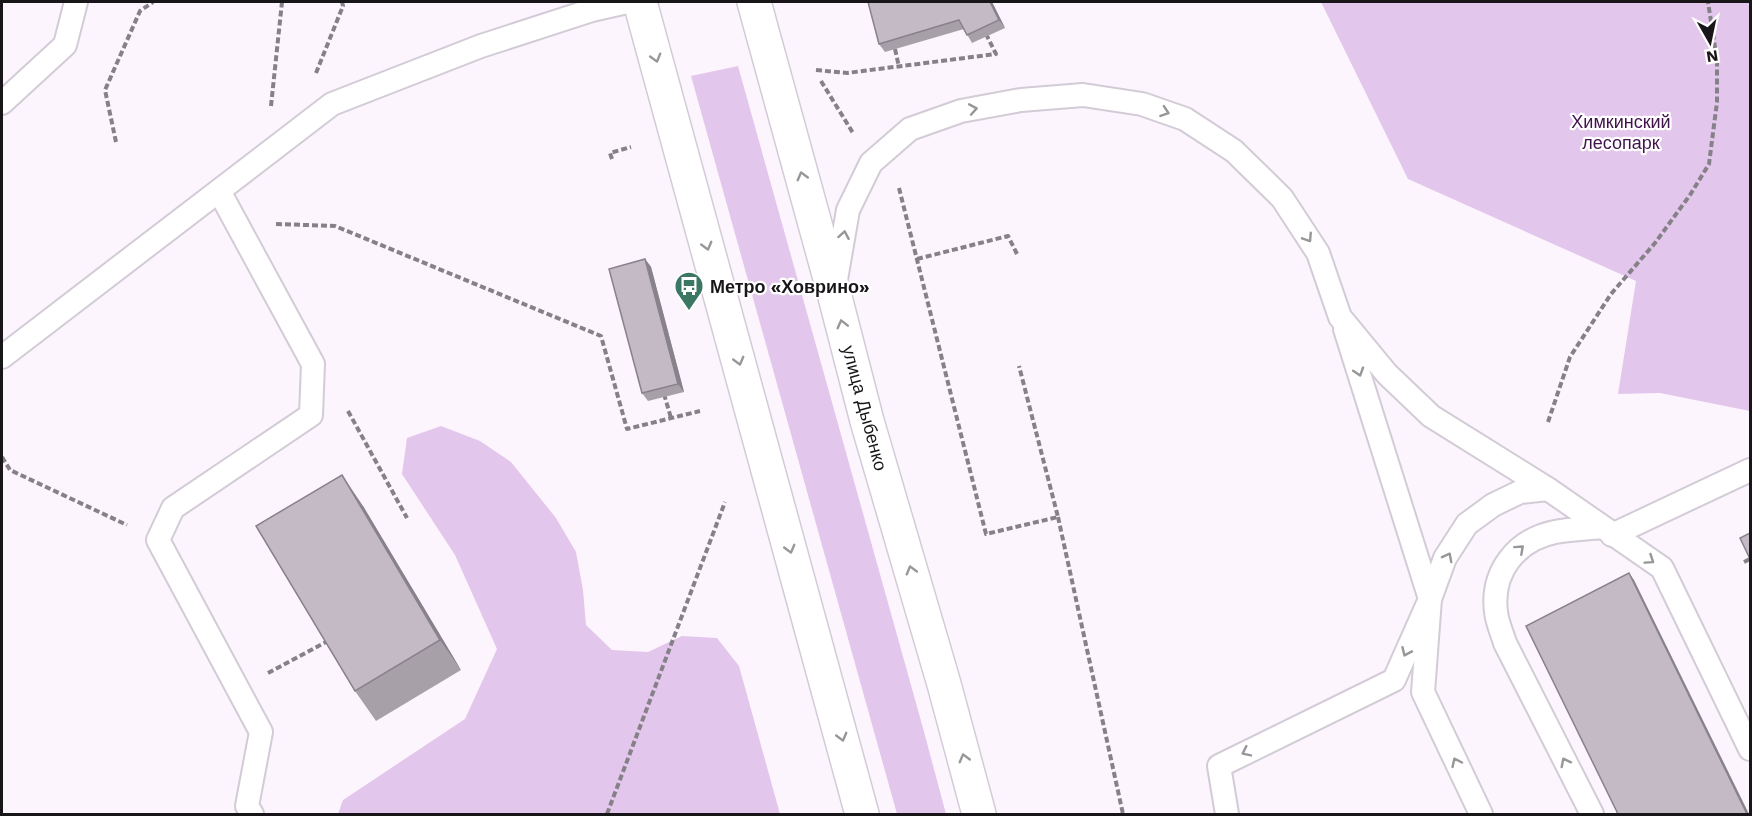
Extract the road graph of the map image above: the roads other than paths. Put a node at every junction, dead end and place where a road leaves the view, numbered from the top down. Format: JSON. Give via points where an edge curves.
{"nodes":[{"id":1,"x":76,"y":2,"type":"edge"},
{"id":2,"x":627,"y":2,"type":"edge"},
{"id":3,"x":640,"y":2,"type":"edge"},
{"id":4,"x":754,"y":2,"type":"edge"},
{"id":5,"x":2,"y":103,"type":"edge"},
{"id":6,"x":219,"y":190,"type":"junction"},
{"id":7,"x":834,"y":293,"type":"junction"},
{"id":8,"x":1340,"y":316,"type":"junction"},
{"id":9,"x":2,"y":357,"type":"edge"},
{"id":10,"x":1750,"y":470,"type":"edge"},
{"id":11,"x":1548,"y":489,"type":"junction"},
{"id":12,"x":1607,"y":531,"type":"junction"},
{"id":13,"x":1430,"y":599,"type":"junction"},
{"id":14,"x":1750,"y":749,"type":"edge"},
{"id":15,"x":244,"y":812,"type":"edge"},
{"id":16,"x":862,"y":814,"type":"edge"},
{"id":17,"x":979,"y":814,"type":"edge"},
{"id":18,"x":1227,"y":814,"type":"edge"},
{"id":19,"x":1481,"y":814,"type":"edge"},
{"id":20,"x":1592,"y":814,"type":"edge"}],
"edges":[{"from":1,"to":5,"type":"lane","via":[[65,45]]},
{"from":2,"to":6,"type":"lane","via":[[481,46],[332,104]]},
{"from":3,"to":16,"type":"main road","one_way":true},
{"from":7,"to":4,"type":"main road","name":"улица Дыбенко","one_way":true},
{"from":6,"to":9,"type":"lane"},
{"from":6,"to":15,"type":"lane","via":[[313,364],[311,415],[173,508],[158,540],[261,732]]},
{"from":7,"to":8,"type":"lane","one_way":true,"via":[[848,210],[871,163],[910,129],[961,111],[1021,100],[1083,95],[1142,104],[1185,119],[1234,151],[1282,198],[1318,253]]},
{"from":17,"to":7,"type":"main road","name":"улица Дыбенко","one_way":true},
{"from":8,"to":11,"type":"lane","via":[[1387,374],[1431,416]]},
{"from":8,"to":13,"type":"lane","one_way":true},
{"from":10,"to":12,"type":"lane"},
{"from":11,"to":12,"type":"lane"},
{"from":13,"to":11,"type":"lane","one_way":true,"via":[[1445,558],[1467,524],[1520,492]]},
{"from":12,"to":14,"type":"lane","one_way":true,"via":[[1662,568]]},
{"from":20,"to":12,"type":"lane","one_way":true,"via":[[1505,643],[1496,614],[1495,594],[1504,565],[1523,544],[1555,532]]},
{"from":13,"to":18,"type":"lane","one_way":true,"via":[[1394,680],[1219,766]]},
{"from":19,"to":13,"type":"lane","one_way":true,"via":[[1423,692]]}]}
